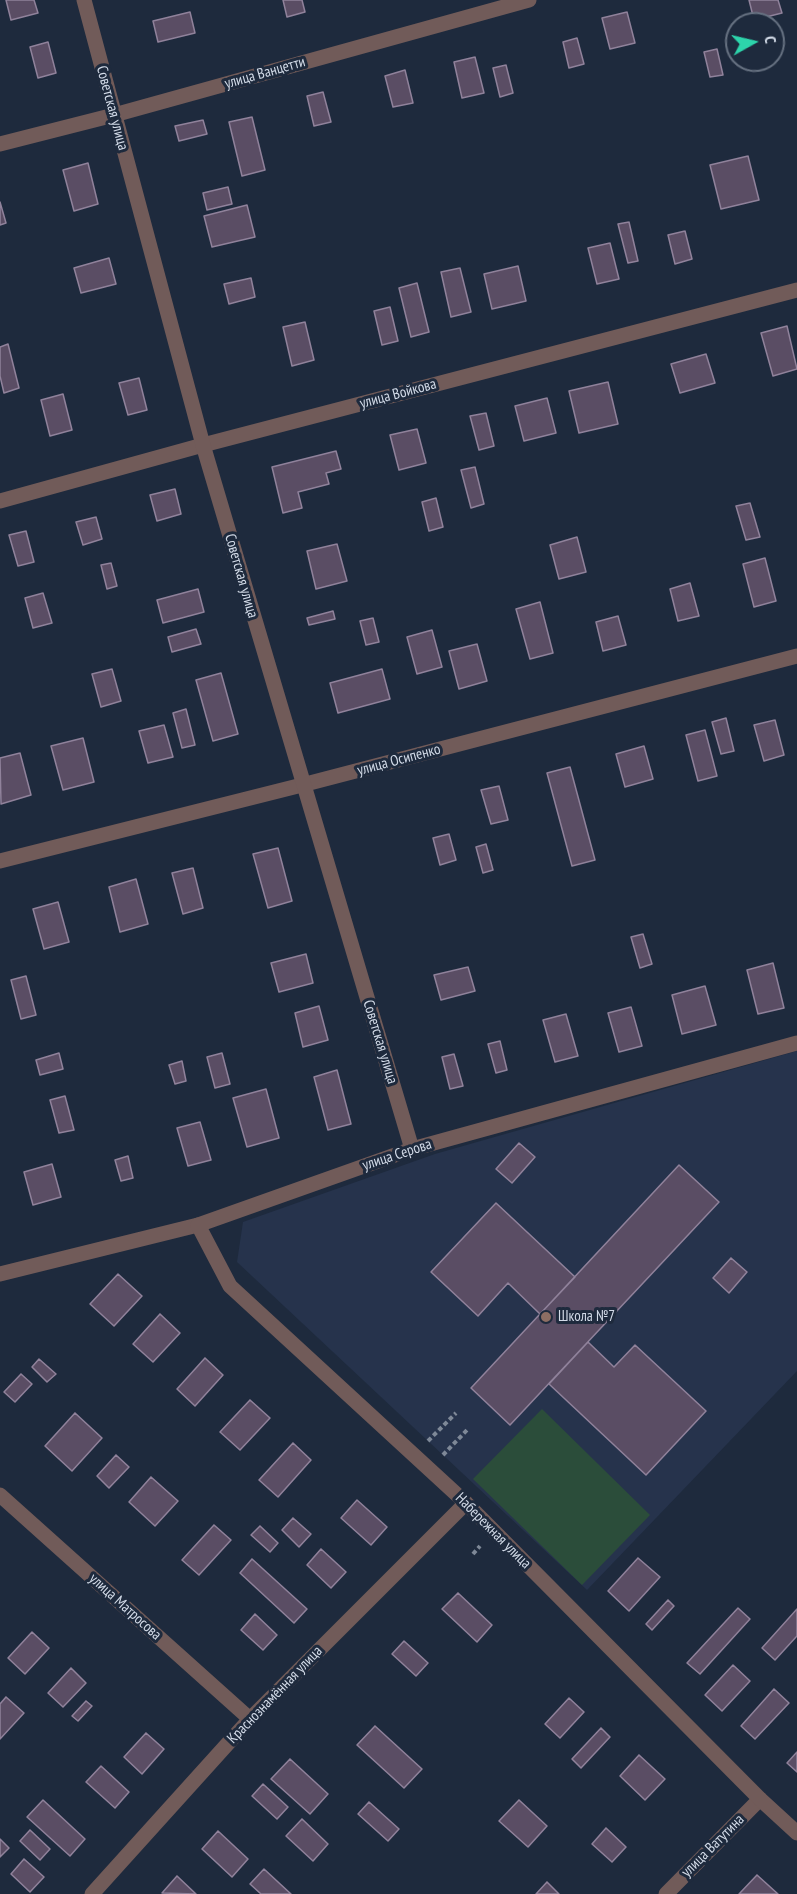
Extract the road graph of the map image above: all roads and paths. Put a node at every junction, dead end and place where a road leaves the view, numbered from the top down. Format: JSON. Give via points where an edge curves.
{"nodes":[{"id":1,"x":84,"y":0,"type":"edge"},
{"id":2,"x":529,"y":0,"type":"edge"},
{"id":3,"x":114,"y":115,"type":"junction"},
{"id":4,"x":0,"y":144,"type":"edge"},
{"id":5,"x":797,"y":290,"type":"edge"},
{"id":6,"x":203,"y":445,"type":"junction"},
{"id":7,"x":0,"y":501,"type":"edge"},
{"id":8,"x":797,"y":656,"type":"edge"},
{"id":9,"x":302,"y":785,"type":"junction"},
{"id":10,"x":0,"y":861,"type":"edge"},
{"id":11,"x":797,"y":1043,"type":"edge"},
{"id":12,"x":412,"y":1149,"type":"junction"},
{"id":13,"x":198,"y":1225,"type":"junction"},
{"id":14,"x":0,"y":1274,"type":"edge"},
{"id":15,"x":456,"y":1413,"type":"dead end"},
{"id":16,"x":467,"y":1430,"type":"dead end"},
{"id":17,"x":423,"y":1445,"type":"dead end"},
{"id":18,"x":439,"y":1460,"type":"dead end"},
{"id":19,"x":0,"y":1495,"type":"edge"},
{"id":20,"x":466,"y":1503,"type":"junction"},
{"id":21,"x":250,"y":1719,"type":"junction"},
{"id":22,"x":760,"y":1799,"type":"junction"},
{"id":23,"x":797,"y":1833,"type":"edge"},
{"id":24,"x":92,"y":1894,"type":"edge"},
{"id":25,"x":666,"y":1894,"type":"edge"}],
"edges":[{"from":1,"to":3,"type":"street","name":"Советская улица"},
{"from":2,"to":3,"type":"street","name":"улица Ванцетти"},
{"from":3,"to":4,"type":"street","name":"улица Ванцетти"},
{"from":3,"to":6,"type":"street","name":"Советская улица"},
{"from":5,"to":6,"type":"street","name":"улица Войкова"},
{"from":6,"to":7,"type":"street","name":"улица Войкова"},
{"from":6,"to":9,"type":"street","name":"Советская улица"},
{"from":8,"to":9,"type":"street","name":"улица Осипенко"},
{"from":9,"to":10,"type":"street","name":"улица Осипенко"},
{"from":9,"to":12,"type":"street","name":"Советская улица"},
{"from":11,"to":12,"type":"street","name":"улица Серова"},
{"from":12,"to":13,"type":"street","name":"улица Серова"},
{"from":13,"to":14,"type":"street","name":"улица Серова"},
{"from":13,"to":20,"type":"street","name":"Набережная улица","via":[[230,1286]]},
{"from":15,"to":17,"type":"path"},
{"from":16,"to":18,"type":"path"},
{"from":19,"to":21,"type":"street","name":"улица Матросова"},
{"from":20,"to":21,"type":"street","name":"Краснознамённая улица"},
{"from":20,"to":22,"type":"street","name":"Набережная улица"},
{"from":21,"to":24,"type":"street","name":"Краснознамённая улица"},
{"from":22,"to":23,"type":"street","name":"Набережная улица"},
{"from":22,"to":25,"type":"street","name":"улица Ватутина"}]}
